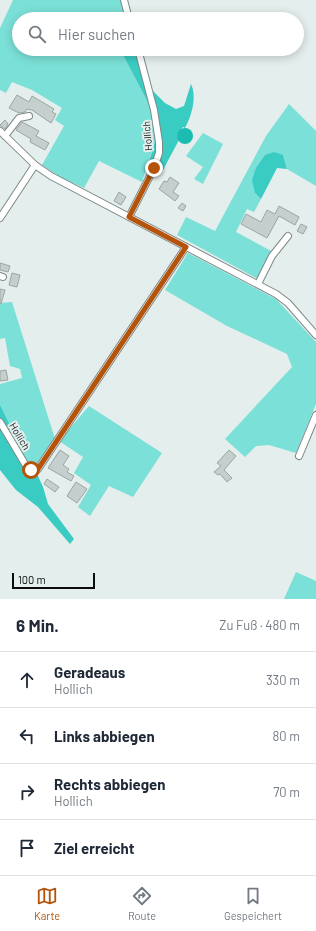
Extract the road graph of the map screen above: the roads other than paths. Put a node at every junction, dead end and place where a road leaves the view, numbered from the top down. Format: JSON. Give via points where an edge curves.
{"nodes":[{"id":1,"x":124,"y":0,"type":"edge"},
{"id":2,"x":127,"y":12,"type":"edge"},
{"id":3,"x":140,"y":56,"type":"edge"},
{"id":4,"x":29,"y":116,"type":"dead end"},
{"id":5,"x":2,"y":133,"type":"edge"},
{"id":6,"x":35,"y":165,"type":"junction"},
{"id":7,"x":129,"y":217,"type":"junction"},
{"id":8,"x":0,"y":218,"type":"edge"},
{"id":9,"x":288,"y":236,"type":"dead end"},
{"id":10,"x":186,"y":247,"type":"junction"},
{"id":11,"x":258,"y":284,"type":"junction"},
{"id":12,"x":316,"y":335,"type":"edge"},
{"id":13,"x":316,"y":415,"type":"edge"},
{"id":14,"x":0,"y":422,"type":"edge"},
{"id":15,"x":299,"y":456,"type":"dead end"}],
"edges":[{"from":1,"to":2,"type":"street"},
{"from":3,"to":7,"type":"street","name":"Hollich","via":[[154,110],[159,153]]},
{"from":4,"to":5,"type":"street","via":[[19,118]]},
{"from":5,"to":6,"type":"street"},
{"from":6,"to":7,"type":"street"},
{"from":6,"to":8,"type":"street"},
{"from":7,"to":10,"type":"street"},
{"from":9,"to":11,"type":"street","via":[[272,256]]},
{"from":10,"to":11,"type":"street"},
{"from":10,"to":14,"type":"street","name":"Hollich","via":[[38,469],[28,469]]},
{"from":11,"to":12,"type":"street","via":[[288,303]]},
{"from":13,"to":15,"type":"street"}]}
